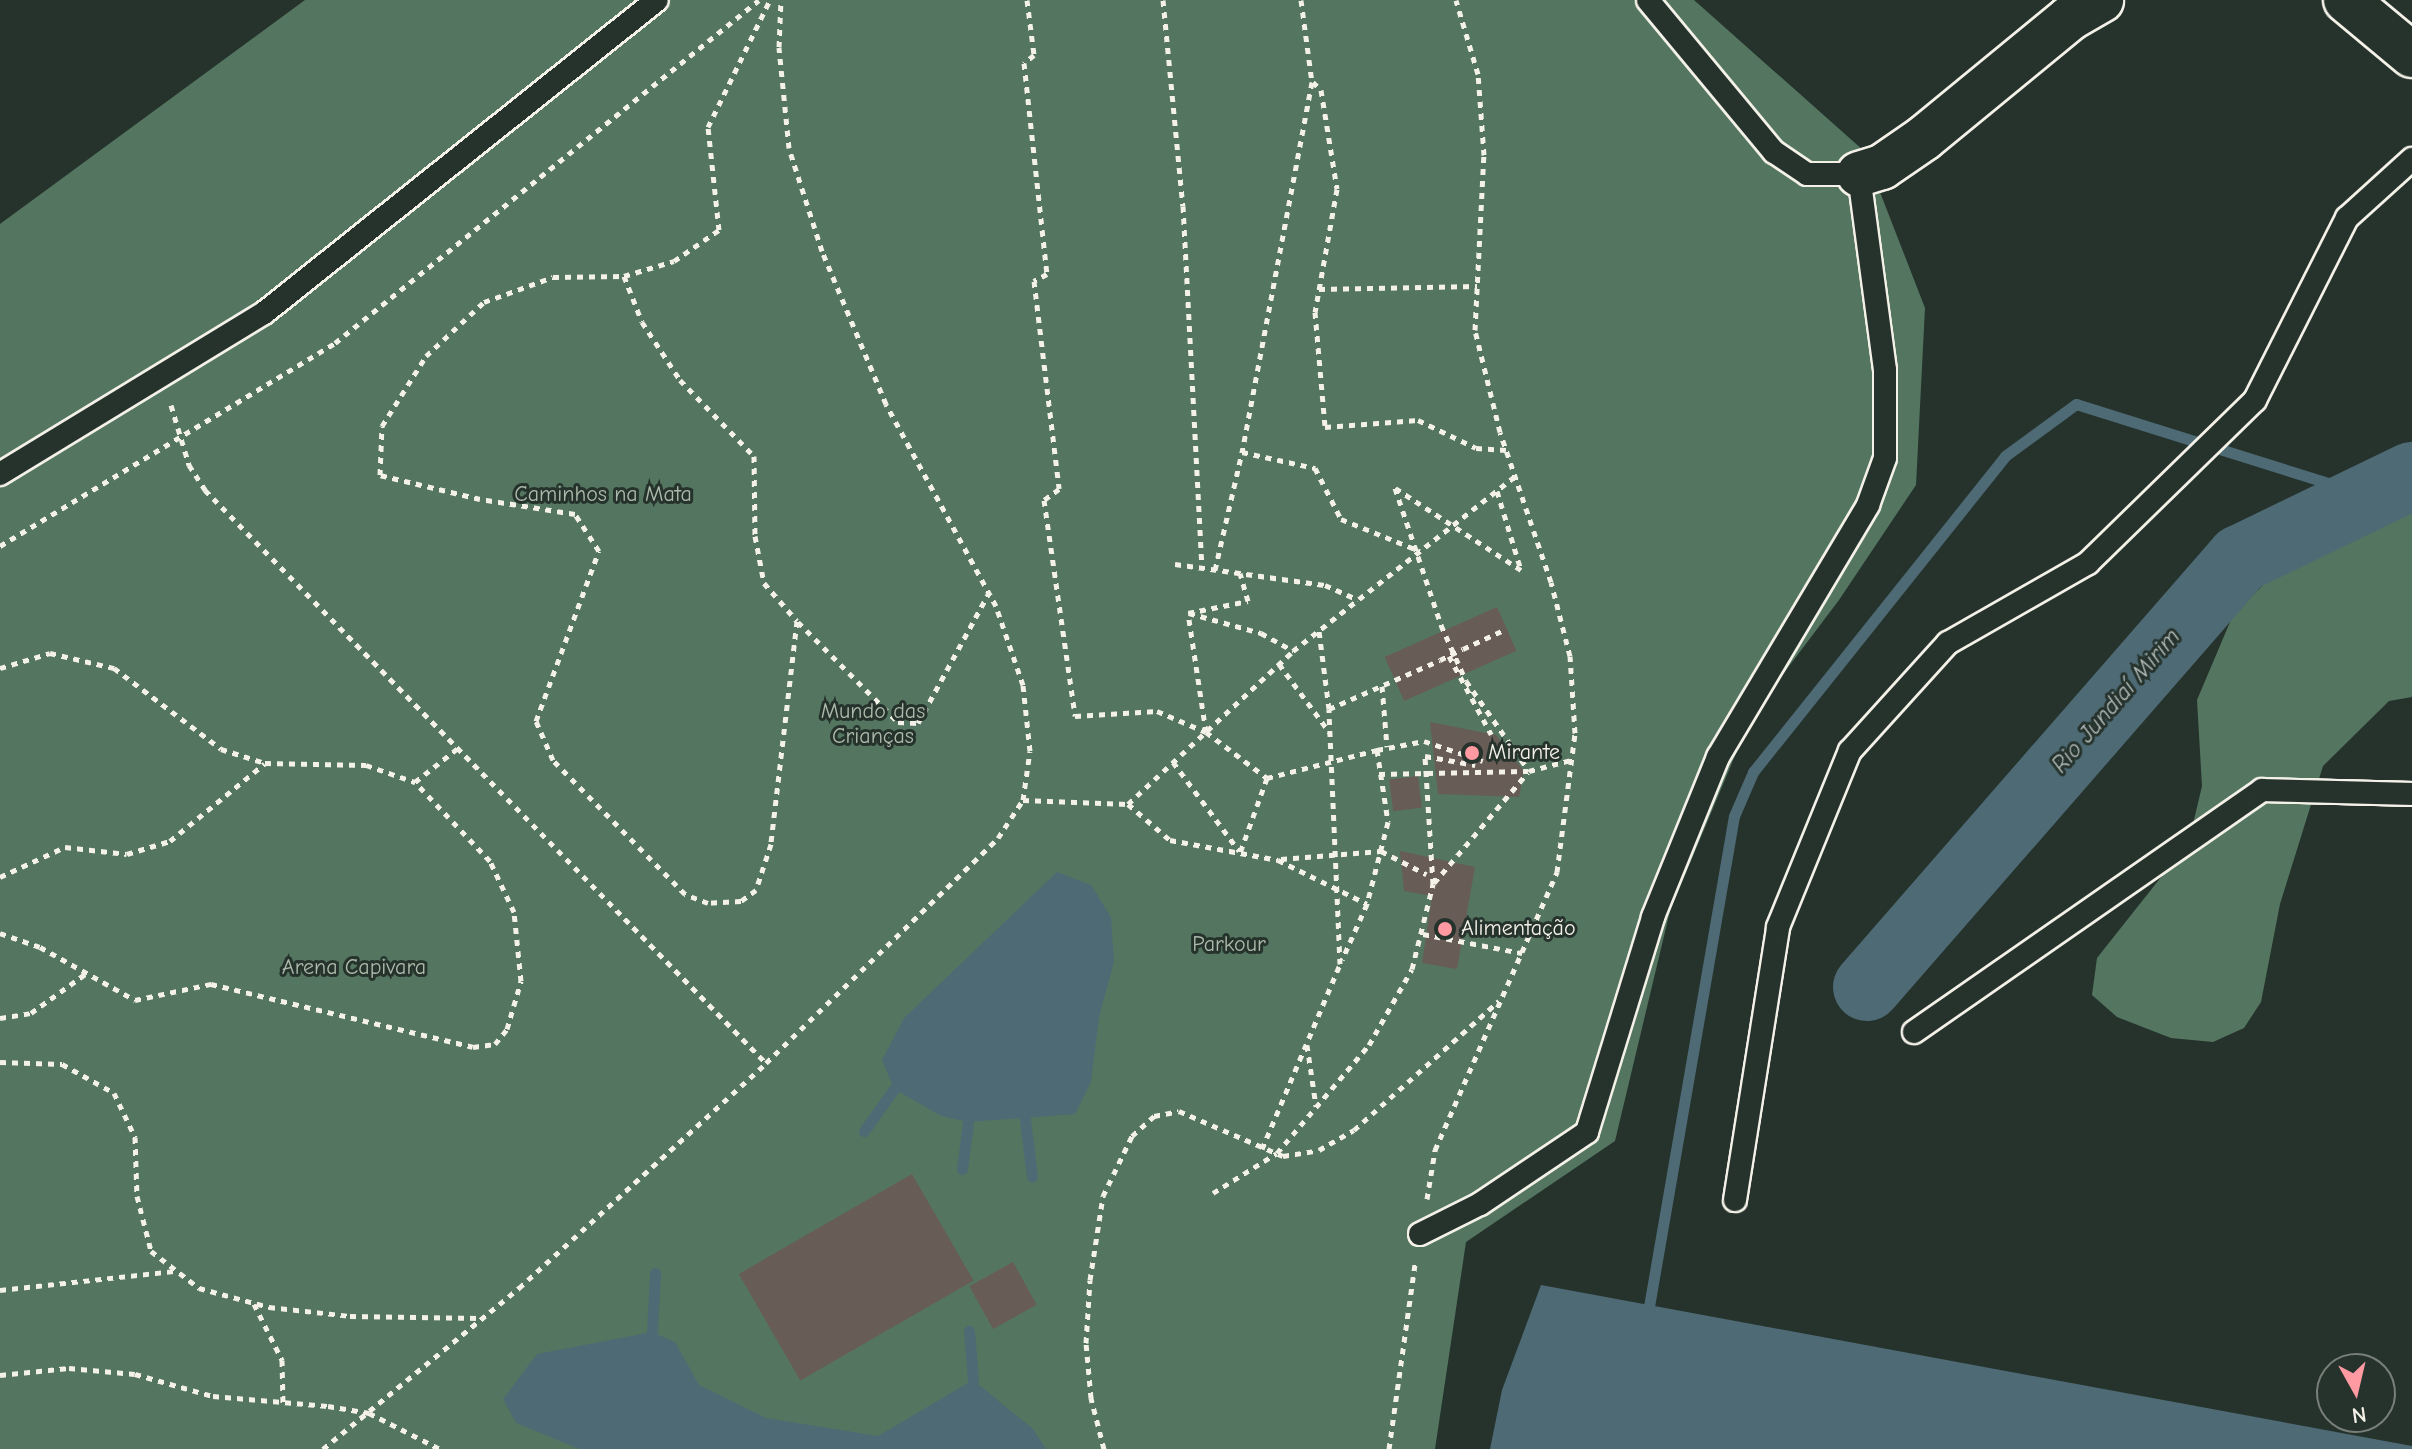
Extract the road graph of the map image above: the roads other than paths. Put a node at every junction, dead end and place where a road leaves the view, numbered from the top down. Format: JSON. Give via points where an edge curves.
{"nodes":[{"id":1,"x":657,"y":0,"type":"edge"},
{"id":2,"x":1648,"y":0,"type":"edge"},
{"id":3,"x":2101,"y":0,"type":"edge"},
{"id":4,"x":2346,"y":0,"type":"edge"},
{"id":5,"x":2412,"y":55,"type":"edge"},
{"id":6,"x":2412,"y":159,"type":"edge"},
{"id":7,"x":1859,"y":174,"type":"junction"},
{"id":8,"x":0,"y":474,"type":"edge"},
{"id":9,"x":2412,"y":794,"type":"edge"},
{"id":10,"x":1914,"y":1032,"type":"dead end"},
{"id":11,"x":1735,"y":1200,"type":"dead end"},
{"id":12,"x":1420,"y":1234,"type":"dead end"}],
"edges":[{"from":1,"to":8,"type":"lane","via":[[264,313]]},
{"from":2,"to":7,"type":"lane","via":[[1774,152],[1807,174]]},
{"from":3,"to":7,"type":"street","via":[[2070,18],[1924,138],[1882,167]]},
{"from":4,"to":5,"type":"street"},
{"from":6,"to":11,"type":"lane","via":[[2347,218],[2255,400],[2088,563],[1948,643],[1850,751],[1778,927]]},
{"from":7,"to":12,"type":"lane","via":[[1885,370],[1885,458],[1868,505],[1718,757],[1653,917],[1587,1132],[1480,1204]]},
{"from":9,"to":10,"type":"lane","via":[[2262,790]]}]}
